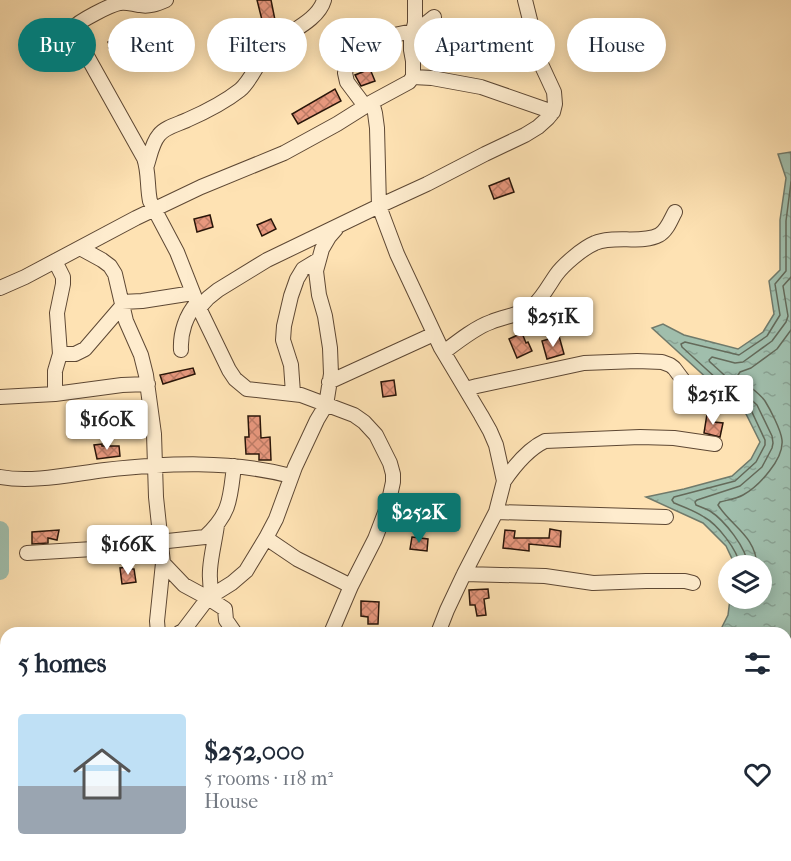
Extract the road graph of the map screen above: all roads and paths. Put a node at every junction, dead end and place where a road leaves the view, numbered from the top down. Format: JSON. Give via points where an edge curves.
{"nodes":[{"id":1,"x":166,"y":0,"type":"edge"},
{"id":2,"x":324,"y":0,"type":"edge"},
{"id":3,"x":415,"y":0,"type":"edge"},
{"id":4,"x":525,"y":0,"type":"edge"},
{"id":5,"x":434,"y":17,"type":"dead end"},
{"id":6,"x":413,"y":31,"type":"junction"},
{"id":7,"x":414,"y":78,"type":"junction"},
{"id":8,"x":369,"y":104,"type":"junction"},
{"id":9,"x":553,"y":112,"type":"junction"},
{"id":10,"x":147,"y":165,"type":"junction"},
{"id":11,"x":379,"y":206,"type":"junction"},
{"id":12,"x":154,"y":210,"type":"junction"},
{"id":13,"x":675,"y":212,"type":"dead end"},
{"id":14,"x":340,"y":225,"type":"junction"},
{"id":15,"x":81,"y":248,"type":"junction"},
{"id":16,"x":318,"y":260,"type":"junction"},
{"id":17,"x":55,"y":261,"type":"junction"},
{"id":18,"x":0,"y":288,"type":"edge"},
{"id":19,"x":197,"y":301,"type":"junction"},
{"id":20,"x":122,"y":304,"type":"junction"},
{"id":21,"x":434,"y":334,"type":"junction"},
{"id":22,"x":181,"y":350,"type":"dead end"},
{"id":23,"x":444,"y":352,"type":"junction"},
{"id":24,"x":60,"y":354,"type":"junction"},
{"id":25,"x":329,"y":382,"type":"junction"},
{"id":26,"x":148,"y":384,"type":"junction"},
{"id":27,"x":689,"y":388,"type":"dead end"},
{"id":28,"x":466,"y":389,"type":"junction"},
{"id":29,"x":293,"y":393,"type":"junction"},
{"id":30,"x":55,"y":394,"type":"junction"},
{"id":31,"x":0,"y":397,"type":"edge"},
{"id":32,"x":326,"y":405,"type":"junction"},
{"id":33,"x":715,"y":444,"type":"dead end"},
{"id":34,"x":155,"y":464,"type":"junction"},
{"id":35,"x":234,"y":466,"type":"junction"},
{"id":36,"x":291,"y":476,"type":"junction"},
{"id":37,"x":0,"y":477,"type":"edge"},
{"id":38,"x":504,"y":481,"type":"junction"},
{"id":39,"x":496,"y":512,"type":"junction"},
{"id":40,"x":666,"y":518,"type":"dead end"},
{"id":41,"x":217,"y":525,"type":"junction"},
{"id":42,"x":266,"y":538,"type":"junction"},
{"id":43,"x":160,"y":541,"type":"junction"},
{"id":44,"x":27,"y":553,"type":"dead end"},
{"id":45,"x":163,"y":563,"type":"junction"},
{"id":46,"x":464,"y":574,"type":"junction"},
{"id":47,"x":693,"y":583,"type":"dead end"},
{"id":48,"x":351,"y":586,"type":"junction"},
{"id":49,"x":210,"y":596,"type":"junction"},
{"id":50,"x":158,"y":627,"type":"edge"},
{"id":51,"x":186,"y":627,"type":"edge"},
{"id":52,"x":231,"y":627,"type":"edge"},
{"id":53,"x":334,"y":627,"type":"edge"},
{"id":54,"x":444,"y":627,"type":"edge"}],
"edges":[{"from":1,"to":10,"type":"street","via":[[148,6],[120,3],[73,27]]},
{"from":2,"to":10,"type":"street","via":[[312,17],[272,46],[241,89],[160,134]]},
{"from":3,"to":6,"type":"street"},
{"from":4,"to":9,"type":"street","via":[[541,64],[554,93]]},
{"from":5,"to":6,"type":"street"},
{"from":6,"to":7,"type":"street"},
{"from":6,"to":8,"type":"street","via":[[394,35],[347,65],[346,82]]},
{"from":7,"to":8,"type":"street"},
{"from":7,"to":9,"type":"street","via":[[481,87]]},
{"from":8,"to":11,"type":"street","via":[[375,113],[378,138]]},
{"from":8,"to":12,"type":"street","via":[[284,153]]},
{"from":9,"to":11,"type":"street","via":[[525,135]]},
{"from":10,"to":12,"type":"street"},
{"from":11,"to":14,"type":"street"},
{"from":11,"to":21,"type":"street"},
{"from":12,"to":15,"type":"street"},
{"from":12,"to":19,"type":"street"},
{"from":13,"to":23,"type":"street","via":[[659,235],[593,243],[560,269],[534,305],[489,322]]},
{"from":14,"to":16,"type":"street"},
{"from":14,"to":19,"type":"street","via":[[252,268],[208,298]]},
{"from":15,"to":17,"type":"street"},
{"from":15,"to":20,"type":"street","via":[[110,266]]},
{"from":16,"to":25,"type":"street","via":[[319,295],[330,348]]},
{"from":16,"to":29,"type":"street","via":[[303,269],[297,279],[284,326]]},
{"from":17,"to":18,"type":"street"},
{"from":17,"to":24,"type":"street","via":[[63,284],[57,313]]},
{"from":19,"to":20,"type":"street"},
{"from":19,"to":22,"type":"street","via":[[182,333]]},
{"from":19,"to":29,"type":"street","via":[[235,379],[246,389]]},
{"from":20,"to":24,"type":"street","via":[[85,349]]},
{"from":20,"to":26,"type":"street"},
{"from":21,"to":23,"type":"street"},
{"from":21,"to":25,"type":"street"},
{"from":23,"to":28,"type":"street"},
{"from":24,"to":30,"type":"street"},
{"from":25,"to":32,"type":"street"},
{"from":26,"to":30,"type":"street"},
{"from":26,"to":34,"type":"street"},
{"from":27,"to":28,"type":"street","via":[[670,365],[637,361],[584,363]]},
{"from":28,"to":38,"type":"street","via":[[496,446]]},
{"from":29,"to":32,"type":"street"},
{"from":30,"to":31,"type":"street"},
{"from":32,"to":36,"type":"street"},
{"from":32,"to":48,"type":"street","via":[[364,422],[376,435],[393,474],[388,505]]},
{"from":33,"to":38,"type":"street","via":[[640,437],[545,441],[519,461]]},
{"from":34,"to":35,"type":"street"},
{"from":34,"to":37,"type":"street","via":[[42,478]]},
{"from":34,"to":43,"type":"street"},
{"from":35,"to":36,"type":"street"},
{"from":35,"to":41,"type":"street","via":[[230,501]]},
{"from":36,"to":42,"type":"street"},
{"from":38,"to":39,"type":"street"},
{"from":39,"to":40,"type":"street"},
{"from":39,"to":46,"type":"street"},
{"from":41,"to":43,"type":"street","via":[[205,537]]},
{"from":41,"to":49,"type":"street"},
{"from":42,"to":48,"type":"street","via":[[297,559]]},
{"from":42,"to":49,"type":"street","via":[[246,571]]},
{"from":43,"to":44,"type":"street"},
{"from":43,"to":45,"type":"street"},
{"from":45,"to":49,"type":"street","via":[[184,585]]},
{"from":45,"to":50,"type":"street"},
{"from":46,"to":47,"type":"street","via":[[545,576],[593,583]]},
{"from":46,"to":54,"type":"street","via":[[447,610]]},
{"from":48,"to":53,"type":"street"},
{"from":49,"to":51,"type":"street"},
{"from":49,"to":52,"type":"street","via":[[225,609]]}]}
